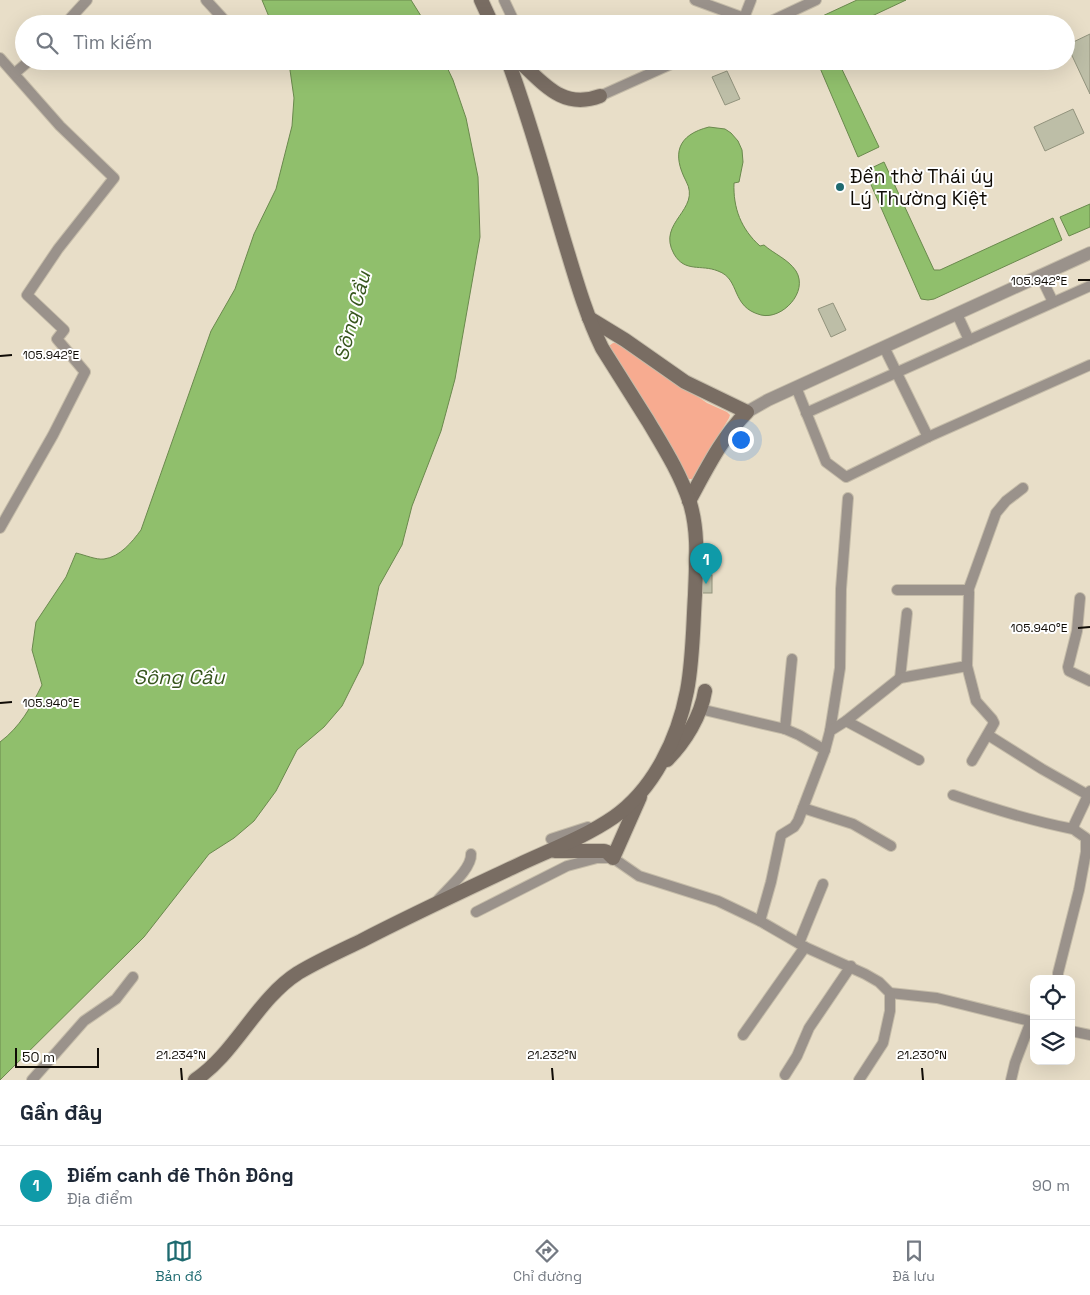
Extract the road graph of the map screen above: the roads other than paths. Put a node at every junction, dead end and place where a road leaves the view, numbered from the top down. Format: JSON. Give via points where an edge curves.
{"nodes":[{"id":1,"x":87,"y":0,"type":"edge"},
{"id":2,"x":206,"y":0,"type":"edge"},
{"id":3,"x":481,"y":0,"type":"edge"},
{"id":4,"x":504,"y":0,"type":"edge"},
{"id":5,"x":695,"y":0,"type":"edge"},
{"id":6,"x":751,"y":0,"type":"edge"},
{"id":7,"x":816,"y":0,"type":"edge"},
{"id":8,"x":73,"y":15,"type":"edge"},
{"id":9,"x":220,"y":15,"type":"edge"},
{"id":10,"x":488,"y":15,"type":"edge"},
{"id":11,"x":511,"y":15,"type":"edge"},
{"id":12,"x":731,"y":15,"type":"edge"},
{"id":13,"x":746,"y":15,"type":"edge"},
{"id":14,"x":784,"y":15,"type":"edge"},
{"id":15,"x":0,"y":58,"type":"edge"},
{"id":16,"x":18,"y":70,"type":"edge"},
{"id":17,"x":511,"y":70,"type":"edge"},
{"id":18,"x":529,"y":70,"type":"edge"},
{"id":19,"x":658,"y":70,"type":"edge"},
{"id":20,"x":15,"y":73,"type":"junction"},
{"id":21,"x":600,"y":96,"type":"joint"},
{"id":22,"x":1090,"y":253,"type":"edge"},
{"id":23,"x":1040,"y":276,"type":"junction"},
{"id":24,"x":1090,"y":286,"type":"edge"},
{"id":25,"x":1053,"y":302,"type":"junction"},
{"id":26,"x":957,"y":314,"type":"junction"},
{"id":27,"x":589,"y":318,"type":"junction"},
{"id":28,"x":969,"y":340,"type":"junction"},
{"id":29,"x":884,"y":347,"type":"junction"},
{"id":30,"x":1090,"y":365,"type":"edge"},
{"id":31,"x":896,"y":373,"type":"junction"},
{"id":32,"x":796,"y":387,"type":"junction"},
{"id":33,"x":747,"y":412,"type":"junction"},
{"id":34,"x":806,"y":413,"type":"junction"},
{"id":35,"x":928,"y":437,"type":"junction"},
{"id":36,"x":1023,"y":488,"type":"dead end"},
{"id":37,"x":848,"y":498,"type":"dead end"},
{"id":38,"x":689,"y":501,"type":"junction"},
{"id":39,"x":0,"y":528,"type":"edge"},
{"id":40,"x":897,"y":590,"type":"dead end"},
{"id":41,"x":968,"y":591,"type":"junction"},
{"id":42,"x":1080,"y":598,"type":"dead end"},
{"id":43,"x":907,"y":613,"type":"dead end"},
{"id":44,"x":792,"y":659,"type":"dead end"},
{"id":45,"x":967,"y":666,"type":"junction"},
{"id":46,"x":900,"y":678,"type":"junction"},
{"id":47,"x":1090,"y":681,"type":"edge"},
{"id":48,"x":705,"y":690,"type":"dead end"},
{"id":49,"x":700,"y":709,"type":"junction"},
{"id":50,"x":846,"y":721,"type":"junction"},
{"id":51,"x":785,"y":729,"type":"junction"},
{"id":52,"x":830,"y":731,"type":"junction"},
{"id":53,"x":988,"y":735,"type":"junction"},
{"id":54,"x":825,"y":750,"type":"junction"},
{"id":55,"x":919,"y":760,"type":"dead end"},
{"id":56,"x":972,"y":761,"type":"dead end"},
{"id":57,"x":654,"y":774,"type":"junction"},
{"id":58,"x":642,"y":792,"type":"junction"},
{"id":59,"x":1089,"y":793,"type":"edge"},
{"id":60,"x":953,"y":795,"type":"dead end"},
{"id":61,"x":803,"y":808,"type":"junction"},
{"id":62,"x":1073,"y":829,"type":"junction"},
{"id":63,"x":550,"y":845,"type":"junction"},
{"id":64,"x":891,"y":846,"type":"dead end"},
{"id":65,"x":471,"y":854,"type":"dead end"},
{"id":66,"x":613,"y":858,"type":"junction"},
{"id":67,"x":823,"y":884,"type":"dead end"},
{"id":68,"x":434,"y":904,"type":"junction"},
{"id":69,"x":476,"y":912,"type":"dead end"},
{"id":70,"x":760,"y":921,"type":"junction"},
{"id":71,"x":802,"y":945,"type":"junction"},
{"id":72,"x":851,"y":966,"type":"junction"},
{"id":73,"x":1058,"y":975,"type":"edge"},
{"id":74,"x":133,"y":977,"type":"dead end"},
{"id":75,"x":890,"y":993,"type":"junction"},
{"id":76,"x":1030,"y":1021,"type":"edge"},
{"id":77,"x":1030,"y":1027,"type":"edge"},
{"id":78,"x":1075,"y":1032,"type":"edge"},
{"id":79,"x":743,"y":1034,"type":"dead end"},
{"id":80,"x":1090,"y":1035,"type":"edge"},
{"id":81,"x":785,"y":1075,"type":"dead end"},
{"id":82,"x":32,"y":1080,"type":"edge"},
{"id":83,"x":195,"y":1080,"type":"edge"},
{"id":84,"x":859,"y":1080,"type":"edge"},
{"id":85,"x":1011,"y":1080,"type":"edge"}],
"edges":[{"from":1,"to":8,"type":"street"},
{"from":2,"to":9,"type":"street"},
{"from":3,"to":10,"type":"main road"},
{"from":4,"to":11,"type":"street"},
{"from":5,"to":12,"type":"street"},
{"from":6,"to":13,"type":"street"},
{"from":7,"to":14,"type":"street"},
{"from":15,"to":20,"type":"street"},
{"from":16,"to":20,"type":"street"},
{"from":17,"to":27,"type":"main road"},
{"from":18,"to":21,"type":"main road","via":[[561,97],[578,101]]},
{"from":19,"to":21,"type":"street"},
{"from":20,"to":39,"type":"street","via":[[60,126],[114,178],[58,249],[27,295],[64,330],[57,339],[85,372]]},
{"from":22,"to":23,"type":"street"},
{"from":23,"to":25,"type":"street"},
{"from":23,"to":26,"type":"street"},
{"from":24,"to":25,"type":"street"},
{"from":25,"to":28,"type":"street"},
{"from":26,"to":28,"type":"street"},
{"from":26,"to":29,"type":"street"},
{"from":27,"to":33,"type":"main road","via":[[686,382]]},
{"from":27,"to":38,"type":"main road","via":[[602,348],[670,458]]},
{"from":28,"to":31,"type":"street"},
{"from":29,"to":31,"type":"street"},
{"from":29,"to":32,"type":"street"},
{"from":30,"to":35,"type":"street"},
{"from":31,"to":34,"type":"street"},
{"from":31,"to":35,"type":"street"},
{"from":32,"to":33,"type":"street"},
{"from":32,"to":34,"type":"street"},
{"from":33,"to":38,"type":"main road","via":[[727,435]]},
{"from":34,"to":35,"type":"street","via":[[826,462],[846,477]]},
{"from":36,"to":41,"type":"street","via":[[996,513]]},
{"from":37,"to":52,"type":"street","via":[[841,589],[840,668]]},
{"from":38,"to":57,"type":"main road","via":[[696,532],[696,556],[687,691],[668,747]]},
{"from":40,"to":41,"type":"street"},
{"from":41,"to":45,"type":"street"},
{"from":42,"to":47,"type":"street","via":[[1077,631],[1068,667]]},
{"from":43,"to":46,"type":"street"},
{"from":44,"to":51,"type":"street"},
{"from":45,"to":46,"type":"street"},
{"from":45,"to":53,"type":"street","via":[[976,701],[994,722]]},
{"from":46,"to":50,"type":"street"},
{"from":48,"to":49,"type":"main road"},
{"from":49,"to":51,"type":"street"},
{"from":49,"to":57,"type":"main road","via":[[683,740]]},
{"from":50,"to":52,"type":"street"},
{"from":50,"to":55,"type":"street"},
{"from":51,"to":54,"type":"street"},
{"from":52,"to":54,"type":"street"},
{"from":53,"to":56,"type":"street"},
{"from":53,"to":59,"type":"street","via":[[1042,770]]},
{"from":54,"to":61,"type":"street"},
{"from":57,"to":58,"type":"main road"},
{"from":58,"to":63,"type":"main road","via":[[612,818],[584,835]]},
{"from":58,"to":66,"type":"main road"},
{"from":59,"to":62,"type":"street"},
{"from":60,"to":62,"type":"street","via":[[997,811]]},
{"from":61,"to":64,"type":"street","via":[[853,824]]},
{"from":61,"to":70,"type":"street","via":[[794,827],[781,835]]},
{"from":62,"to":73,"type":"street","via":[[1086,838],[1086,852],[1080,890]]},
{"from":63,"to":66,"type":"main road","via":[[604,850]]},
{"from":63,"to":68,"type":"main road"},
{"from":65,"to":68,"type":"street","via":[[466,869]]},
{"from":66,"to":69,"type":"street","via":[[597,858],[567,866]]},
{"from":66,"to":70,"type":"street","via":[[639,876],[718,901]]},
{"from":67,"to":71,"type":"street"},
{"from":68,"to":83,"type":"main road","via":[[295,975],[259,1010],[211,1067]]},
{"from":70,"to":71,"type":"street"},
{"from":71,"to":72,"type":"street"},
{"from":71,"to":79,"type":"street"},
{"from":72,"to":75,"type":"street","via":[[879,982]]},
{"from":72,"to":81,"type":"street","via":[[809,1028]]},
{"from":74,"to":82,"type":"street","via":[[116,999],[84,1021]]},
{"from":75,"to":76,"type":"street","via":[[937,998]]},
{"from":75,"to":84,"type":"street","via":[[883,1043]]},
{"from":77,"to":85,"type":"street"},
{"from":78,"to":80,"type":"street"}]}
